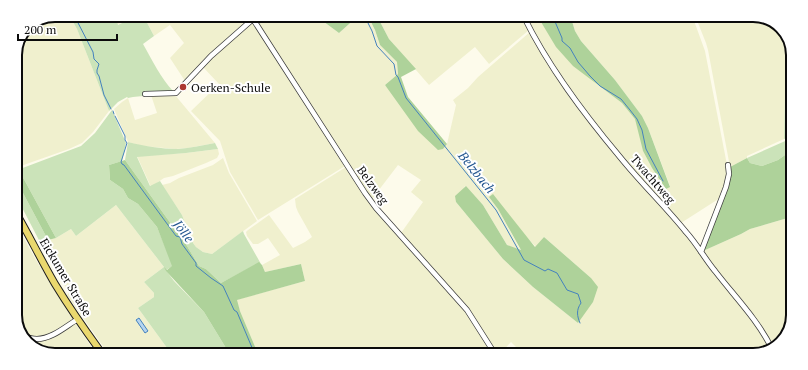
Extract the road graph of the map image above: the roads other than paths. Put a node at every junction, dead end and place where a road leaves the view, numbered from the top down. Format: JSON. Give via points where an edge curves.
{"nodes":[{"id":1,"x":248,"y":22,"type":"edge"},
{"id":2,"x":255,"y":22,"type":"edge"},
{"id":3,"x":527,"y":22,"type":"edge"},
{"id":4,"x":145,"y":94,"type":"dead end"},
{"id":5,"x":728,"y":166,"type":"dead end"},
{"id":6,"x":22,"y":224,"type":"edge"},
{"id":7,"x":701,"y":252,"type":"junction"},
{"id":8,"x":78,"y":319,"type":"junction"},
{"id":9,"x":31,"y":338,"type":"edge"},
{"id":10,"x":769,"y":344,"type":"edge"},
{"id":11,"x":98,"y":348,"type":"edge"},
{"id":12,"x":491,"y":348,"type":"edge"}],
"edges":[{"from":1,"to":4,"type":"street","via":[[176,93]]},
{"from":2,"to":12,"type":"street","name":"Belzweg","via":[[371,201],[466,310]]},
{"from":3,"to":7,"type":"street","name":"Twachtweg","via":[[546,58],[587,115],[620,157],[687,232]]},
{"from":5,"to":7,"type":"street","via":[[726,187]]},
{"from":6,"to":8,"type":"main road","name":"Eickumer Straße","via":[[55,284]]},
{"from":7,"to":10,"type":"street","name":"Twachtweg","via":[[761,329]]},
{"from":8,"to":9,"type":"street","via":[[51,335]]},
{"from":8,"to":11,"type":"main road","name":"Eickumer Straße"}]}
